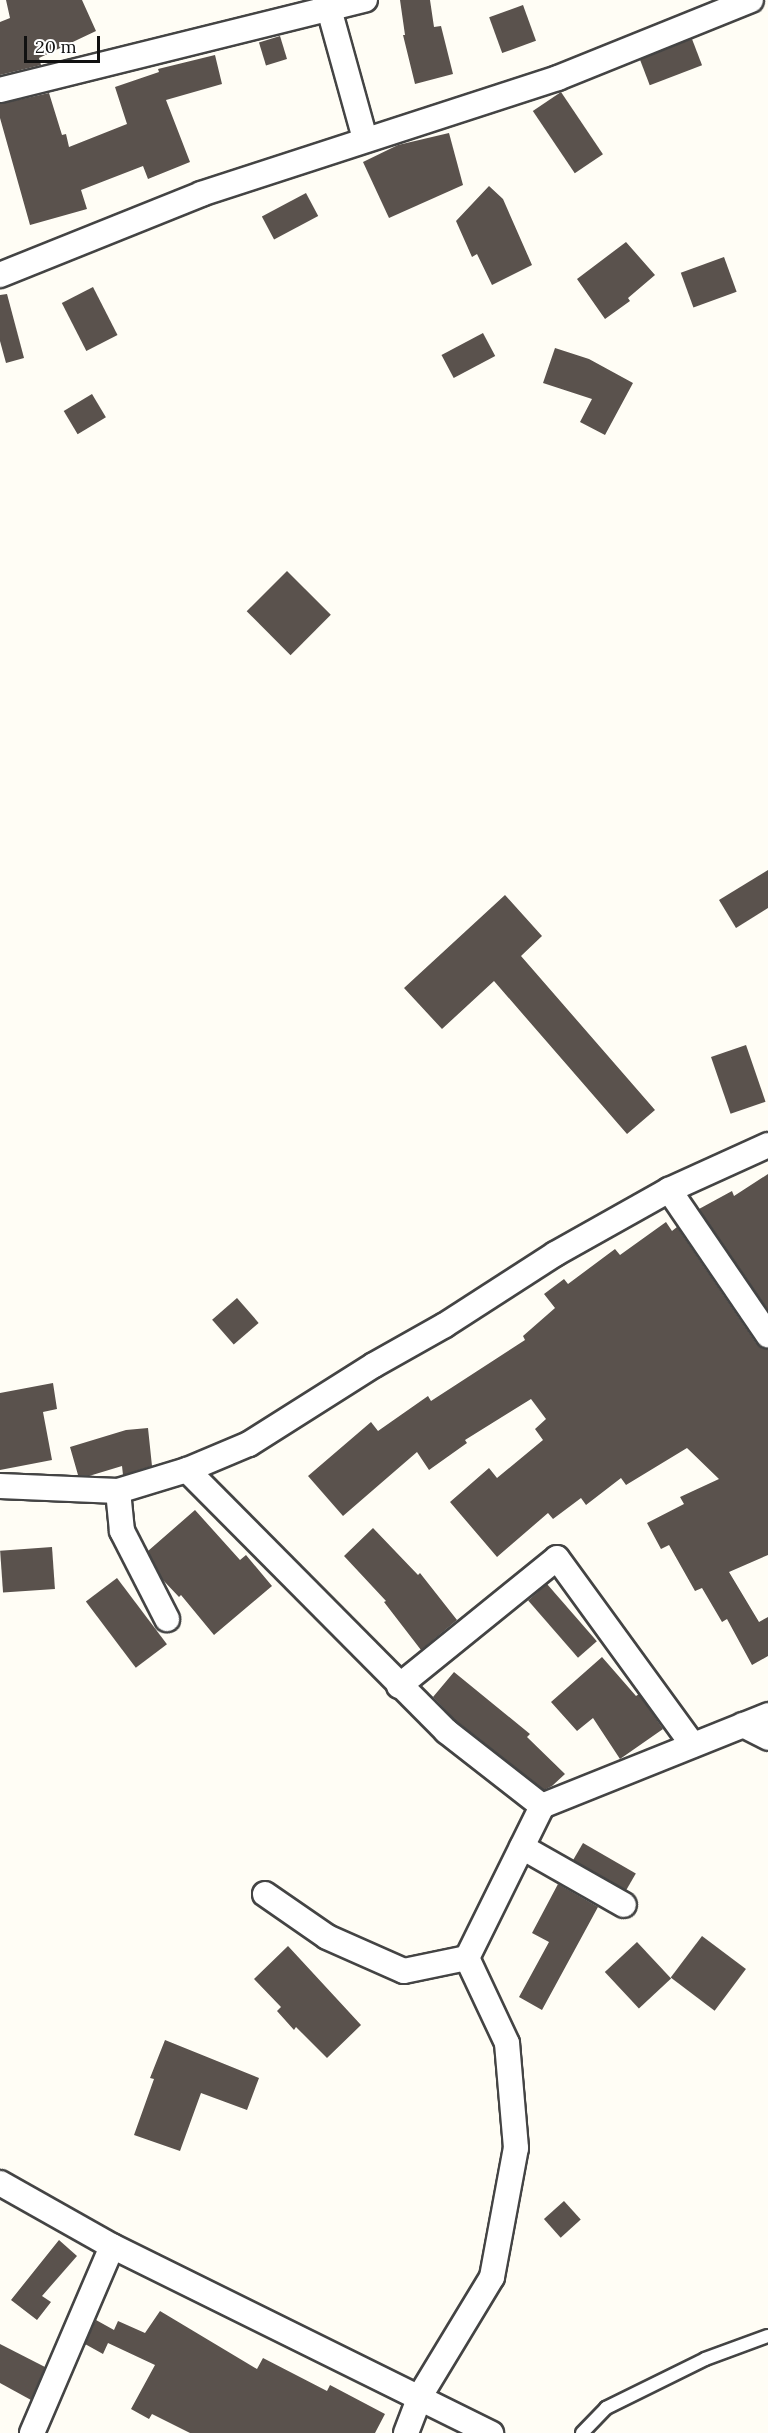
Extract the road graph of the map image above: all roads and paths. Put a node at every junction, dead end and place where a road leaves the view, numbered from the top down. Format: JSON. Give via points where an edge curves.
{"nodes":[{"id":1,"x":365,"y":0,"type":"edge"},
{"id":2,"x":751,"y":0,"type":"edge"},
{"id":3,"x":327,"y":4,"type":"edge"},
{"id":4,"x":0,"y":90,"type":"edge"},
{"id":5,"x":365,"y":139,"type":"junction"},
{"id":6,"x":0,"y":275,"type":"edge"},
{"id":7,"x":768,"y":1145,"type":"edge"},
{"id":8,"x":669,"y":1190,"type":"junction"},
{"id":9,"x":768,"y":1335,"type":"edge"},
{"id":10,"x":187,"y":1470,"type":"junction"},
{"id":11,"x":0,"y":1486,"type":"edge"},
{"id":12,"x":118,"y":1491,"type":"junction"},
{"id":13,"x":167,"y":1619,"type":"dead end"},
{"id":14,"x":399,"y":1686,"type":"junction"},
{"id":15,"x":768,"y":1715,"type":"edge"},
{"id":16,"x":743,"y":1725,"type":"junction"},
{"id":17,"x":768,"y":1737,"type":"edge"},
{"id":18,"x":693,"y":1745,"type":"junction"},
{"id":19,"x":542,"y":1806,"type":"junction"},
{"id":20,"x":522,"y":1847,"type":"junction"},
{"id":21,"x":265,"y":1894,"type":"dead end"},
{"id":22,"x":624,"y":1905,"type":"dead end"},
{"id":23,"x":467,"y":1958,"type":"junction"},
{"id":24,"x":0,"y":2183,"type":"edge"},
{"id":25,"x":112,"y":2246,"type":"junction"},
{"id":26,"x":768,"y":2336,"type":"edge"},
{"id":27,"x":420,"y":2396,"type":"junction"},
{"id":28,"x":32,"y":2433,"type":"edge"},
{"id":29,"x":406,"y":2433,"type":"edge"},
{"id":30,"x":491,"y":2433,"type":"edge"},
{"id":31,"x":582,"y":2433,"type":"edge"}],
"edges":[{"from":1,"to":3,"type":"street"},
{"from":2,"to":5,"type":"street","via":[[558,78]]},
{"from":3,"to":4,"type":"street"},
{"from":3,"to":5,"type":"street"},
{"from":5,"to":6,"type":"street","via":[[201,194]]},
{"from":7,"to":8,"type":"street"},
{"from":8,"to":9,"type":"street"},
{"from":8,"to":10,"type":"street","via":[[555,1254],[249,1444]]},
{"from":10,"to":12,"type":"street"},
{"from":10,"to":14,"type":"street"},
{"from":11,"to":12,"type":"street"},
{"from":12,"to":13,"type":"street","via":[[122,1531]]},
{"from":14,"to":18,"type":"street","via":[[557,1558]]},
{"from":14,"to":19,"type":"street","via":[[446,1731]]},
{"from":15,"to":16,"type":"street"},
{"from":16,"to":17,"type":"street"},
{"from":16,"to":18,"type":"street"},
{"from":18,"to":19,"type":"street"},
{"from":19,"to":20,"type":"street"},
{"from":20,"to":22,"type":"street"},
{"from":20,"to":23,"type":"street"},
{"from":21,"to":23,"type":"street","via":[[327,1937],[404,1971]]},
{"from":23,"to":27,"type":"street","via":[[507,2043],[516,2148],[492,2277]]},
{"from":24,"to":25,"type":"street"},
{"from":25,"to":27,"type":"street"},
{"from":25,"to":28,"type":"street"},
{"from":26,"to":31,"type":"lane","via":[[705,2359],[606,2408]]},
{"from":27,"to":29,"type":"street"},
{"from":27,"to":30,"type":"street"}]}
